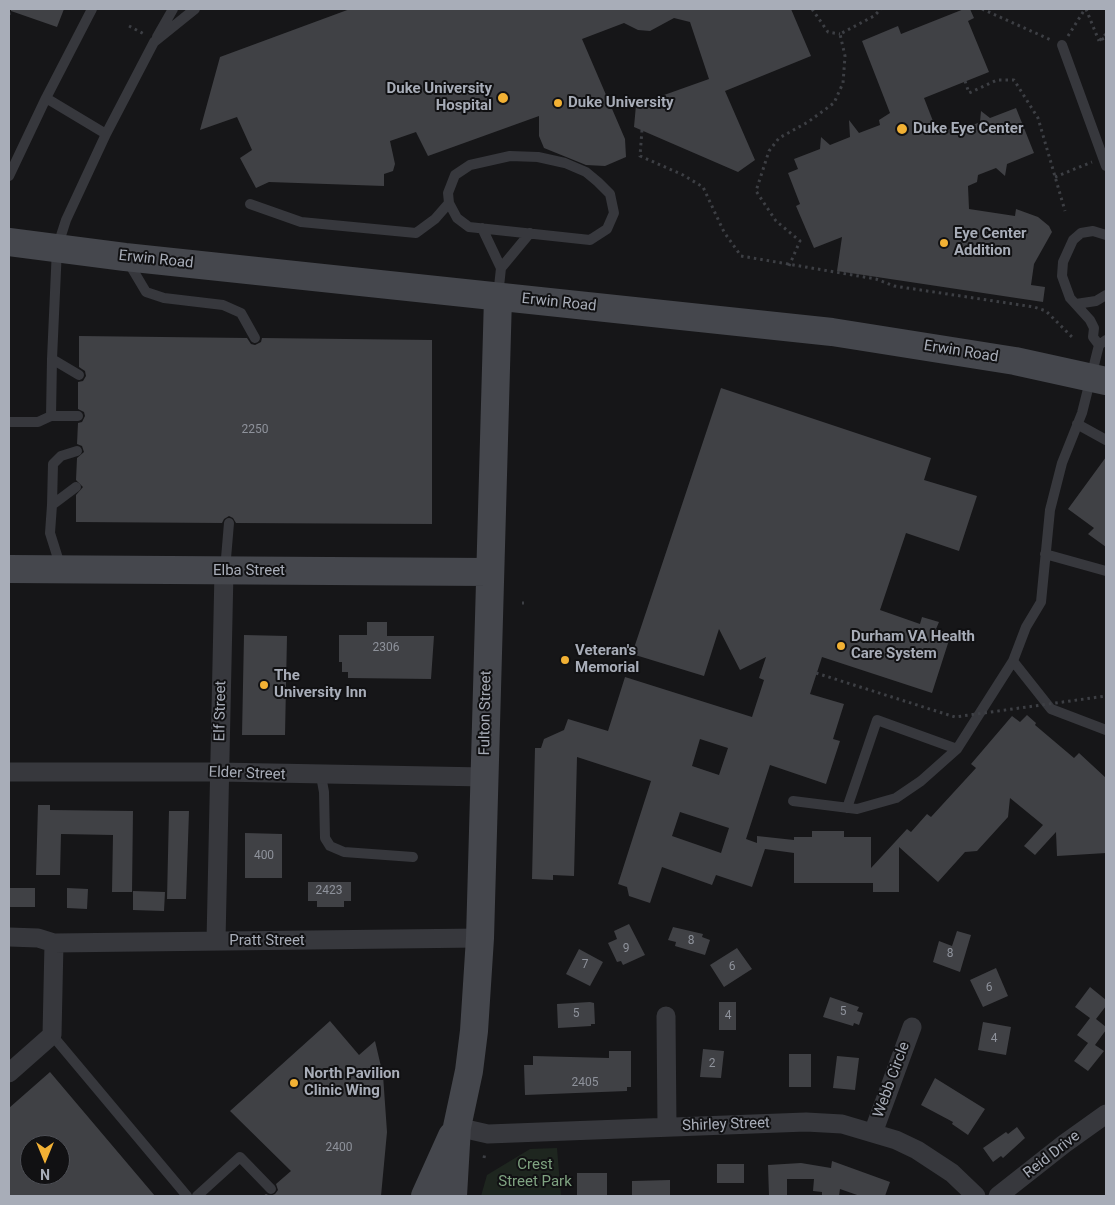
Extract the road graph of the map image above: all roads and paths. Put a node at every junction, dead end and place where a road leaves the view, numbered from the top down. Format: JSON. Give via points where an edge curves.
{"nodes":[{"id":1,"x":9,"y":9,"type":"edge"},
{"id":2,"x":92,"y":9,"type":"edge"},
{"id":3,"x":173,"y":9,"type":"edge"},
{"id":4,"x":195,"y":9,"type":"edge"},
{"id":5,"x":812,"y":9,"type":"edge"},
{"id":6,"x":881,"y":9,"type":"edge"},
{"id":7,"x":982,"y":9,"type":"edge"},
{"id":8,"x":1085,"y":9,"type":"edge"},
{"id":9,"x":9,"y":15,"type":"edge"},
{"id":10,"x":129,"y":26,"type":"dead end"},
{"id":11,"x":139,"y":32,"type":"dead end"},
{"id":12,"x":840,"y":34,"type":"junction"},
{"id":13,"x":1106,"y":36,"type":"edge"},
{"id":14,"x":154,"y":42,"type":"junction"},
{"id":15,"x":1062,"y":45,"type":"junction"},
{"id":16,"x":965,"y":81,"type":"dead end"},
{"id":17,"x":46,"y":98,"type":"junction"},
{"id":18,"x":642,"y":130,"type":"dead end"},
{"id":19,"x":106,"y":134,"type":"junction"},
{"id":20,"x":1105,"y":162,"type":"edge"},
{"id":21,"x":9,"y":176,"type":"edge"},
{"id":22,"x":1055,"y":177,"type":"junction"},
{"id":23,"x":250,"y":204,"type":"dead end"},
{"id":24,"x":449,"y":204,"type":"junction"},
{"id":25,"x":1065,"y":211,"type":"dead end"},
{"id":26,"x":482,"y":228,"type":"junction"},
{"id":27,"x":530,"y":233,"type":"junction"},
{"id":28,"x":1106,"y":235,"type":"edge"},
{"id":29,"x":9,"y":242,"type":"edge"},
{"id":30,"x":57,"y":248,"type":"junction"},
{"id":31,"x":126,"y":257,"type":"junction"},
{"id":32,"x":789,"y":266,"type":"junction"},
{"id":33,"x":501,"y":268,"type":"junction"},
{"id":34,"x":1106,"y":296,"type":"edge"},
{"id":35,"x":498,"y":297,"type":"junction"},
{"id":36,"x":1076,"y":304,"type":"junction"},
{"id":37,"x":255,"y":338,"type":"dead end"},
{"id":38,"x":1074,"y":339,"type":"dead end"},
{"id":39,"x":1102,"y":342,"type":"edge"},
{"id":40,"x":52,"y":359,"type":"junction"},
{"id":41,"x":78,"y":375,"type":"dead end"},
{"id":42,"x":1098,"y":379,"type":"edge"},
{"id":43,"x":51,"y":416,"type":"junction"},
{"id":44,"x":78,"y":416,"type":"dead end"},
{"id":45,"x":9,"y":422,"type":"edge"},
{"id":46,"x":1077,"y":424,"type":"junction"},
{"id":47,"x":1106,"y":440,"type":"edge"},
{"id":48,"x":77,"y":451,"type":"dead end"},
{"id":49,"x":76,"y":487,"type":"dead end"},
{"id":50,"x":52,"y":505,"type":"junction"},
{"id":51,"x":229,"y":523,"type":"dead end"},
{"id":52,"x":1045,"y":554,"type":"junction"},
{"id":53,"x":9,"y":570,"type":"edge"},
{"id":54,"x":61,"y":570,"type":"junction"},
{"id":55,"x":224,"y":571,"type":"junction"},
{"id":56,"x":1106,"y":571,"type":"edge"},
{"id":57,"x":489,"y":572,"type":"junction"},
{"id":58,"x":1013,"y":661,"type":"junction"},
{"id":59,"x":816,"y":673,"type":"dead end"},
{"id":60,"x":1106,"y":696,"type":"edge"},
{"id":61,"x":1106,"y":730,"type":"edge"},
{"id":62,"x":957,"y":749,"type":"junction"},
{"id":63,"x":9,"y":772,"type":"edge"},
{"id":64,"x":219,"y":772,"type":"junction"},
{"id":65,"x":321,"y":776,"type":"junction"},
{"id":66,"x":485,"y":778,"type":"junction"},
{"id":67,"x":793,"y":800,"type":"dead end"},
{"id":68,"x":847,"y":808,"type":"junction"},
{"id":69,"x":413,"y":858,"type":"dead end"},
{"id":70,"x":9,"y":937,"type":"edge"},
{"id":71,"x":480,"y":938,"type":"junction"},
{"id":72,"x":216,"y":941,"type":"junction"},
{"id":73,"x":54,"y":943,"type":"junction"},
{"id":74,"x":666,"y":1016,"type":"dead end"},
{"id":75,"x":912,"y":1027,"type":"dead end"},
{"id":76,"x":52,"y":1035,"type":"junction"},
{"id":77,"x":9,"y":1073,"type":"edge"},
{"id":78,"x":1106,"y":1114,"type":"edge"},
{"id":79,"x":457,"y":1127,"type":"junction"},
{"id":80,"x":667,"y":1127,"type":"junction"},
{"id":81,"x":873,"y":1132,"type":"junction"},
{"id":82,"x":271,"y":1189,"type":"dead end"},
{"id":83,"x":187,"y":1196,"type":"edge"},
{"id":84,"x":197,"y":1196,"type":"edge"},
{"id":85,"x":425,"y":1196,"type":"edge"},
{"id":86,"x":453,"y":1196,"type":"edge"},
{"id":87,"x":976,"y":1196,"type":"edge"},
{"id":88,"x":998,"y":1196,"type":"edge"}],
"edges":[{"from":1,"to":9,"type":"path"},
{"from":2,"to":17,"type":"lane"},
{"from":3,"to":14,"type":"lane"},
{"from":4,"to":14,"type":"lane"},
{"from":5,"to":12,"type":"path","via":[[828,32]]},
{"from":6,"to":12,"type":"path"},
{"from":7,"to":15,"type":"path"},
{"from":8,"to":13,"type":"path","via":[[1099,40]]},
{"from":8,"to":15,"type":"path"},
{"from":10,"to":11,"type":"path"},
{"from":12,"to":32,"type":"path","via":[[845,56],[843,83],[834,103],[779,138],[769,151],[756,191],[776,221],[800,241]]},
{"from":14,"to":19,"type":"lane"},
{"from":15,"to":20,"type":"lane"},
{"from":16,"to":22,"type":"path","via":[[968,93],[997,80],[1014,80],[1038,118]]},
{"from":17,"to":19,"type":"lane"},
{"from":17,"to":21,"type":"lane"},
{"from":18,"to":32,"type":"path","via":[[640,156],[703,187],[724,232],[741,256]]},
{"from":19,"to":30,"type":"lane","via":[[66,220]]},
{"from":20,"to":22,"type":"path"},
{"from":22,"to":25,"type":"path"},
{"from":23,"to":24,"type":"lane","via":[[301,222],[416,233]]},
{"from":24,"to":26,"type":"lane","via":[[457,218],[469,227]]},
{"from":24,"to":27,"type":"lane","via":[[448,193],[455,175],[470,164],[510,156],[538,157],[565,163],[586,172],[610,194],[614,213],[607,230],[590,240]]},
{"from":26,"to":27,"type":"lane"},
{"from":26,"to":33,"type":"lane"},
{"from":27,"to":33,"type":"lane"},
{"from":28,"to":36,"type":"lane","via":[[1093,231],[1081,234],[1067,250],[1062,276],[1065,288]]},
{"from":29,"to":30,"type":"main road","name":"Erwin Road"},
{"from":30,"to":31,"type":"main road","name":"Erwin Road"},
{"from":30,"to":40,"type":"lane"},
{"from":31,"to":35,"type":"main road","name":"Erwin Road"},
{"from":31,"to":37,"type":"lane","via":[[146,292],[164,298],[223,305],[241,314]]},
{"from":32,"to":38,"type":"path","via":[[1046,310]]},
{"from":33,"to":35,"type":"lane"},
{"from":34,"to":36,"type":"lane"},
{"from":35,"to":42,"type":"main road","name":"Erwin Road","via":[[864,336],[1015,361]]},
{"from":35,"to":57,"type":"main road","name":"Fulton Street"},
{"from":36,"to":39,"type":"lane","via":[[1090,320],[1094,328],[1093,337]]},
{"from":39,"to":42,"type":"lane"},
{"from":40,"to":41,"type":"lane"},
{"from":40,"to":43,"type":"lane"},
{"from":42,"to":46,"type":"lane"},
{"from":43,"to":44,"type":"lane"},
{"from":43,"to":45,"type":"lane","via":[[38,422]]},
{"from":46,"to":47,"type":"lane"},
{"from":46,"to":52,"type":"lane","via":[[1052,502]]},
{"from":48,"to":50,"type":"lane","via":[[61,456],[53,464]]},
{"from":49,"to":50,"type":"lane"},
{"from":50,"to":54,"type":"lane","via":[[50,533]]},
{"from":51,"to":55,"type":"lane"},
{"from":52,"to":56,"type":"lane"},
{"from":52,"to":58,"type":"lane","via":[[1041,602],[1026,627]]},
{"from":53,"to":54,"type":"main road","name":"Elba Street"},
{"from":54,"to":55,"type":"main road","name":"Elba Street"},
{"from":55,"to":57,"type":"main road","name":"Elba Street"},
{"from":55,"to":64,"type":"street","name":"Elf Street"},
{"from":57,"to":66,"type":"main road","name":"Fulton Street"},
{"from":58,"to":61,"type":"lane","via":[[1051,709]]},
{"from":58,"to":62,"type":"lane"},
{"from":59,"to":60,"type":"path","bridge":true,"via":[[954,717]]},
{"from":62,"to":68,"type":"lane","via":[[896,798],[857,809]]},
{"from":62,"to":68,"type":"lane","via":[[877,720]]},
{"from":63,"to":64,"type":"street","name":"Elder Street"},
{"from":64,"to":65,"type":"street","name":"Elder Street"},
{"from":64,"to":72,"type":"street","name":"Elf Street"},
{"from":65,"to":66,"type":"street","name":"Elder Street"},
{"from":65,"to":69,"type":"lane","via":[[325,838],[330,846],[344,852]]},
{"from":66,"to":71,"type":"main road","name":"Fulton Street"},
{"from":67,"to":68,"type":"lane"},
{"from":70,"to":73,"type":"street","name":"Pratt Street","via":[[38,938]]},
{"from":71,"to":72,"type":"street","name":"Pratt Street"},
{"from":71,"to":79,"type":"main road","name":"Fulton Street","via":[[471,1060]]},
{"from":72,"to":73,"type":"street","name":"Pratt Street"},
{"from":73,"to":76,"type":"street"},
{"from":74,"to":80,"type":"street"},
{"from":75,"to":81,"type":"street","name":"Webb Circle"},
{"from":76,"to":77,"type":"street"},
{"from":76,"to":83,"type":"lane"},
{"from":78,"to":88,"type":"street","name":"Reid Drive"},
{"from":79,"to":80,"type":"street","name":"Shirley Street","via":[[488,1134]]},
{"from":79,"to":85,"type":"main road","name":"Fulton Street"},
{"from":79,"to":86,"type":"main road","name":"Fulton Street"},
{"from":80,"to":81,"type":"street","name":"Shirley Street","via":[[806,1122],[842,1124]]},
{"from":81,"to":87,"type":"street","name":"Shirley Street","via":[[935,1161]]},
{"from":82,"to":84,"type":"lane","via":[[240,1157]]}]}
